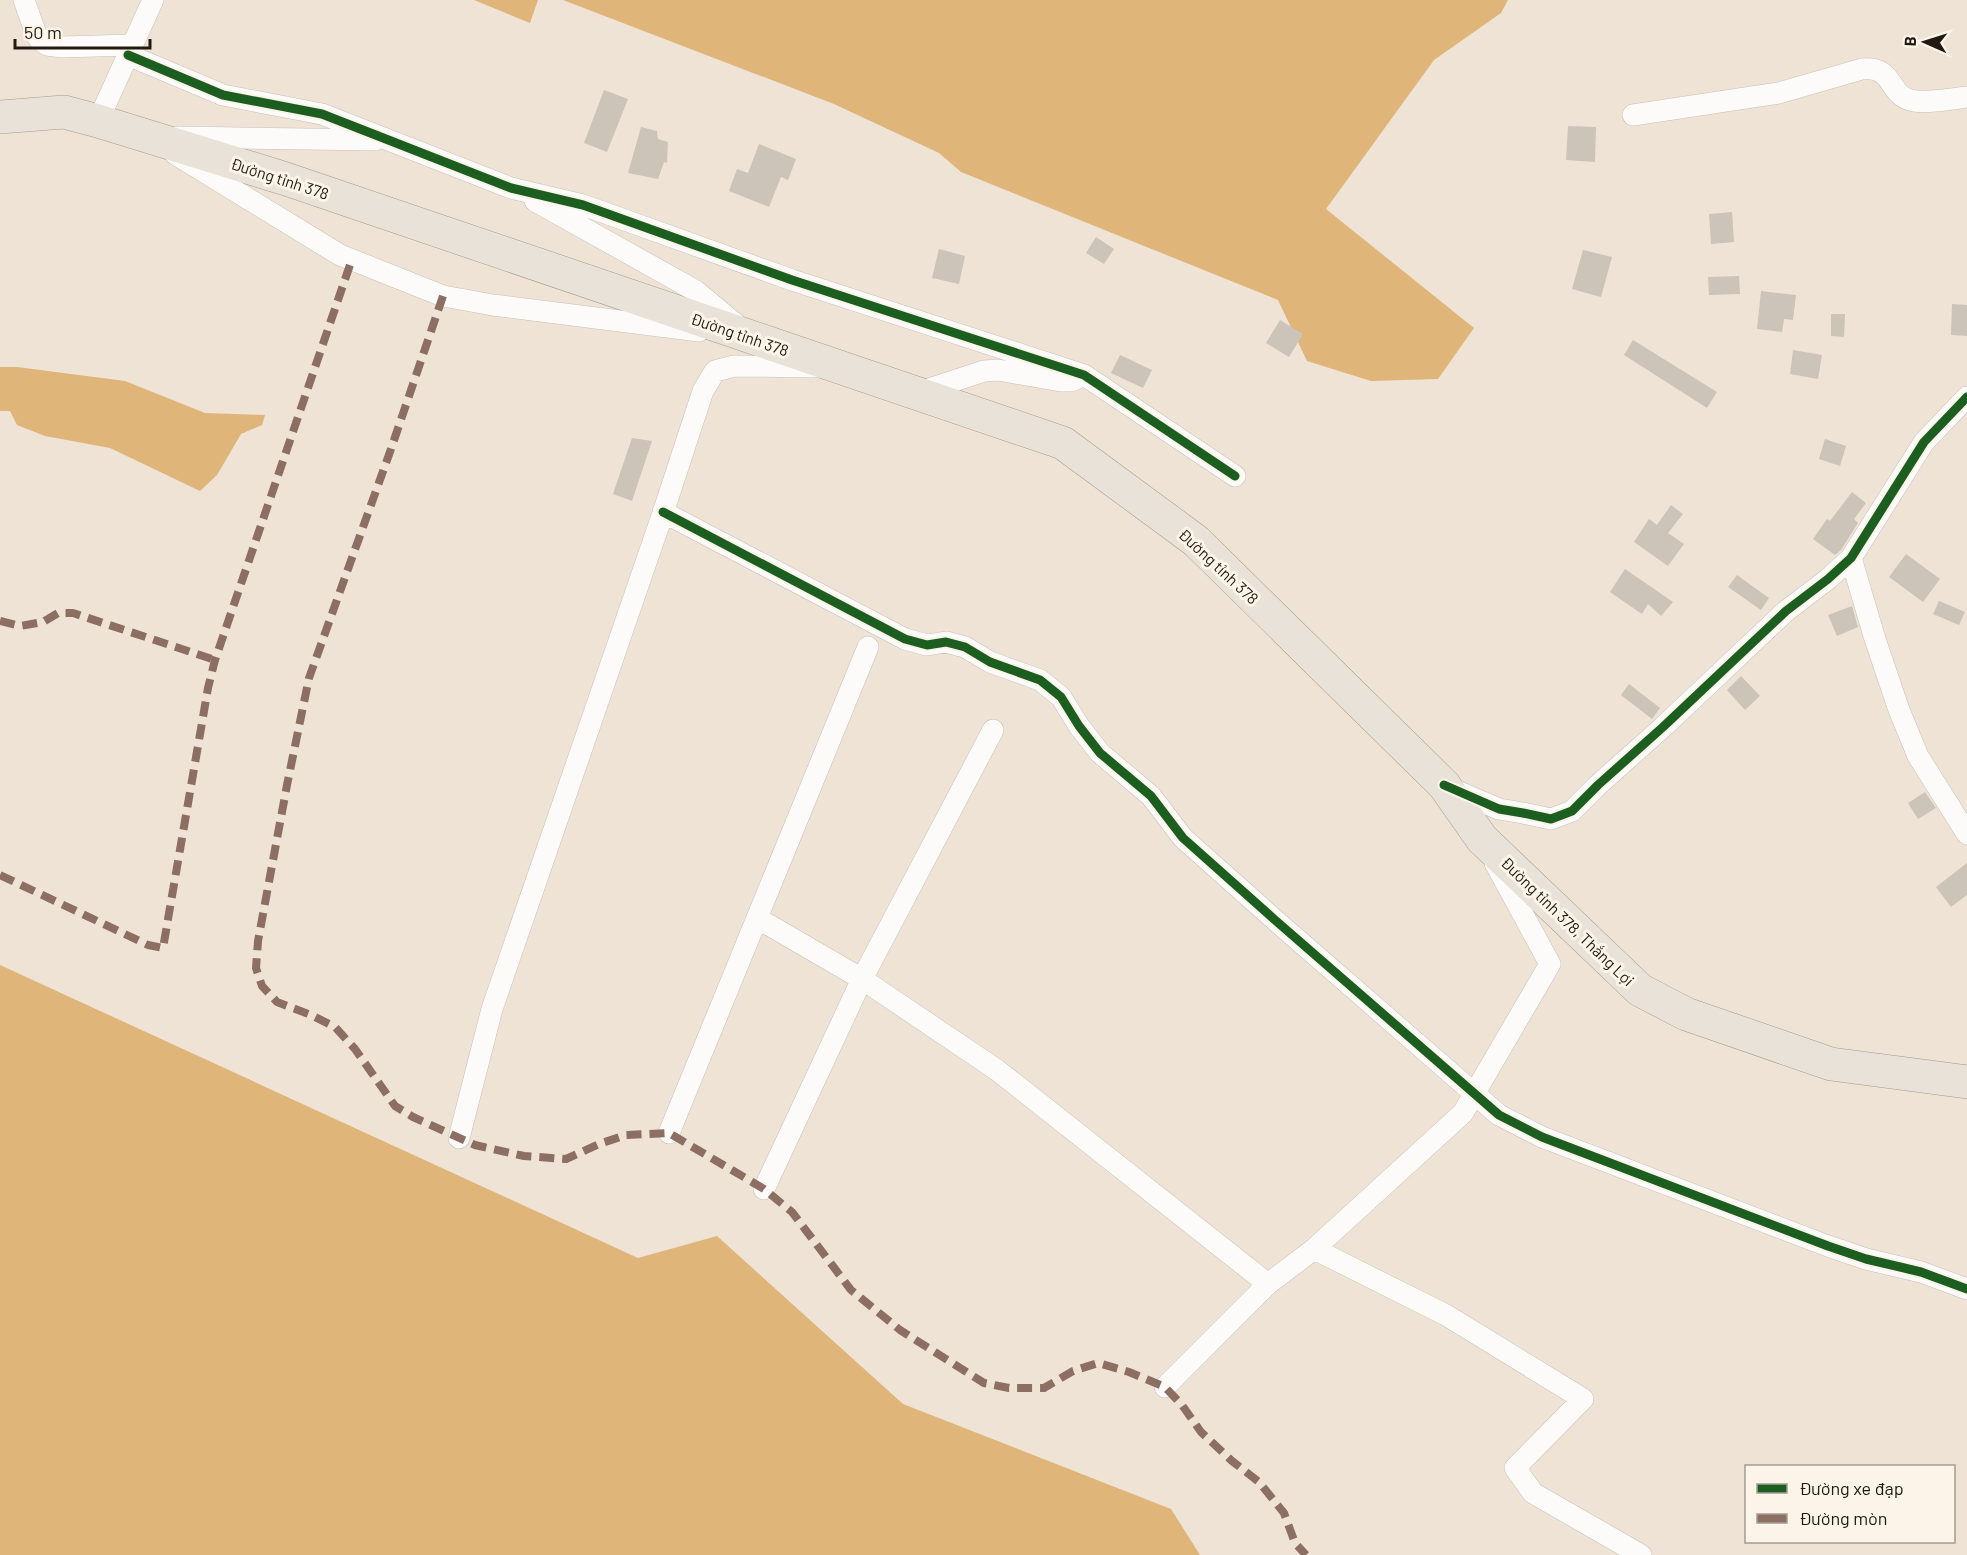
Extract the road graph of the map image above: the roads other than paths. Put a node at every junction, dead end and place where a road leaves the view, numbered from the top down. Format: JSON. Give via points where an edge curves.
{"nodes":[{"id":1,"x":24,"y":0,"type":"edge"},
{"id":2,"x":153,"y":0,"type":"edge"},
{"id":3,"x":130,"y":50,"type":"junction"},
{"id":4,"x":1967,"y":97,"type":"edge"},
{"id":5,"x":1633,"y":115,"type":"dead end"},
{"id":6,"x":0,"y":117,"type":"edge"},
{"id":7,"x":98,"y":121,"type":"junction"},
{"id":8,"x":146,"y":136,"type":"junction"},
{"id":9,"x":391,"y":140,"type":"junction"},
{"id":10,"x":511,"y":188,"type":"junction"},
{"id":11,"x":753,"y":338,"type":"junction"},
{"id":12,"x":838,"y":367,"type":"junction"},
{"id":13,"x":1084,"y":375,"type":"junction"},
{"id":14,"x":916,"y":394,"type":"junction"},
{"id":15,"x":1967,"y":397,"type":"edge"},
{"id":16,"x":1235,"y":476,"type":"dead end"},
{"id":17,"x":663,"y":512,"type":"junction"},
{"id":18,"x":1851,"y":558,"type":"junction"},
{"id":19,"x":868,"y":647,"type":"dead end"},
{"id":20,"x":993,"y":730,"type":"dead end"},
{"id":21,"x":1388,"y":730,"type":"joint"},
{"id":22,"x":1444,"y":785,"type":"junction"},
{"id":23,"x":1967,"y":834,"type":"edge"},
{"id":24,"x":1482,"y":839,"type":"junction"},
{"id":25,"x":757,"y":918,"type":"junction"},
{"id":26,"x":862,"y":979,"type":"junction"},
{"id":27,"x":1967,"y":1082,"type":"edge"},
{"id":28,"x":1474,"y":1093,"type":"junction"},
{"id":29,"x":669,"y":1133,"type":"dead end"},
{"id":30,"x":459,"y":1138,"type":"dead end"},
{"id":31,"x":764,"y":1188,"type":"dead end"},
{"id":32,"x":1314,"y":1249,"type":"junction"},
{"id":33,"x":1268,"y":1284,"type":"junction"},
{"id":34,"x":1967,"y":1289,"type":"edge"},
{"id":35,"x":1165,"y":1387,"type":"dead end"},
{"id":36,"x":1641,"y":1555,"type":"edge"}],
"edges":[{"from":1,"to":3,"type":"street","via":[[36,34],[47,45]]},
{"from":2,"to":3,"type":"street"},
{"from":3,"to":7,"type":"street"},
{"from":3,"to":9,"type":"street","via":[[223,95],[322,114]]},
{"from":4,"to":5,"type":"street","via":[[1910,100],[1882,72],[1872,68],[1779,93]]},
{"from":6,"to":7,"type":"main road","name":"Đường tỉnh 378","via":[[64,112]]},
{"from":7,"to":8,"type":"main road","name":"Đường tỉnh 378"},
{"from":8,"to":9,"type":"street"},
{"from":8,"to":11,"type":"main road","name":"Đường tỉnh 378","via":[[286,179]]},
{"from":8,"to":11,"type":"street","via":[[340,255],[443,296]]},
{"from":9,"to":10,"type":"street"},
{"from":10,"to":11,"type":"street","via":[[696,291]]},
{"from":10,"to":13,"type":"street","via":[[583,205],[792,280]]},
{"from":11,"to":12,"type":"main road","name":"Đường tỉnh 378"},
{"from":12,"to":14,"type":"main road","name":"Đường tỉnh 378"},
{"from":12,"to":17,"type":"street","via":[[734,366],[715,371],[703,391]]},
{"from":13,"to":14,"type":"street","via":[[1061,381],[984,371]]},
{"from":13,"to":16,"type":"street"},
{"from":14,"to":21,"type":"main road","name":"Đường tỉnh 378","via":[[1063,443],[1196,542]]},
{"from":15,"to":18,"type":"street","via":[[1924,442]]},
{"from":17,"to":28,"type":"street","via":[[905,639],[927,645],[946,642],[965,647],[990,662],[1040,680],[1061,697],[1100,753],[1151,796],[1184,838]]},
{"from":17,"to":30,"type":"street","via":[[492,1009]]},
{"from":18,"to":22,"type":"street","via":[[1786,611],[1572,812],[1551,819],[1499,808]]},
{"from":18,"to":23,"type":"street","via":[[1882,660],[1918,756]]},
{"from":19,"to":25,"type":"street"},
{"from":20,"to":26,"type":"street"},
{"from":21,"to":22,"type":"main road","name":"Đường tỉnh 378, Thắng Lợi"},
{"from":22,"to":24,"type":"main road","name":"Đường tỉnh 378, Thắng Lợi"},
{"from":24,"to":27,"type":"main road","name":"Đường tỉnh 378, Thắng Lợi","via":[[1640,990],[1686,1014],[1831,1064]]},
{"from":24,"to":28,"type":"street","via":[[1550,964]]},
{"from":25,"to":26,"type":"street"},
{"from":25,"to":29,"type":"street"},
{"from":26,"to":31,"type":"street"},
{"from":26,"to":33,"type":"street","via":[[998,1070]]},
{"from":28,"to":32,"type":"street","via":[[1463,1113]]},
{"from":28,"to":34,"type":"street","via":[[1499,1115],[1542,1137],[1828,1246]]},
{"from":32,"to":33,"type":"street"},
{"from":32,"to":36,"type":"street","via":[[1446,1315],[1582,1399],[1515,1468],[1533,1493]]},
{"from":33,"to":35,"type":"street"}]}
